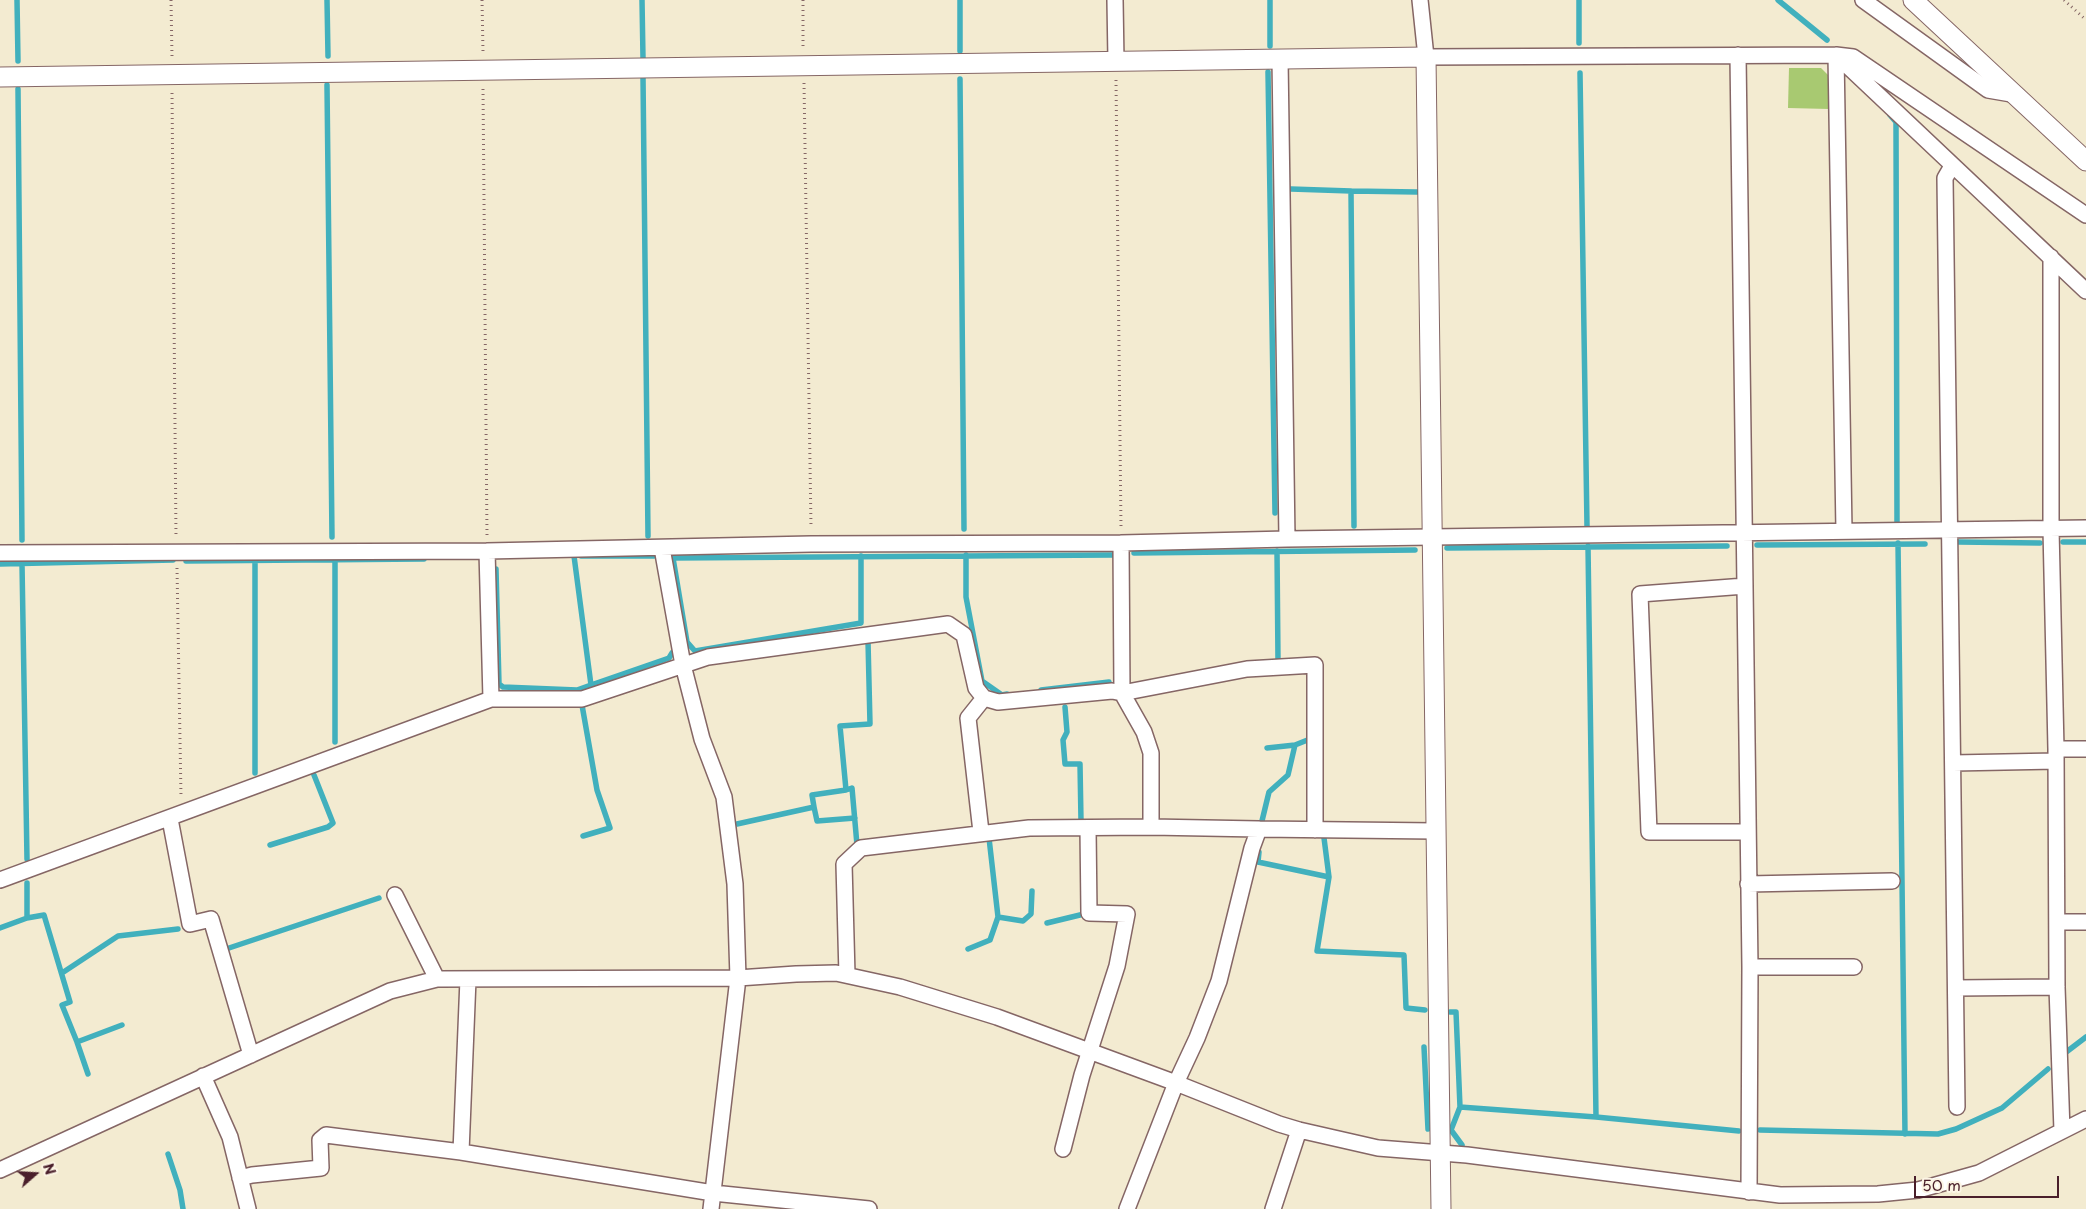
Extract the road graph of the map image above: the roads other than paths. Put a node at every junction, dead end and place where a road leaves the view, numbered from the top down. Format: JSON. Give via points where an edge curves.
{"nodes":[{"id":1,"x":1115,"y":0,"type":"edge"},
{"id":2,"x":1420,"y":0,"type":"edge"},
{"id":3,"x":1863,"y":0,"type":"edge"},
{"id":4,"x":1913,"y":0,"type":"edge"},
{"id":5,"x":1738,"y":55,"type":"junction"},
{"id":6,"x":1836,"y":55,"type":"junction"},
{"id":7,"x":1426,"y":57,"type":"junction"},
{"id":8,"x":1280,"y":59,"type":"junction"},
{"id":9,"x":1116,"y":62,"type":"junction"},
{"id":10,"x":0,"y":78,"type":"edge"},
{"id":11,"x":2017,"y":95,"type":"junction"},
{"id":12,"x":2086,"y":161,"type":"edge"},
{"id":13,"x":1952,"y":166,"type":"junction"},
{"id":14,"x":2086,"y":215,"type":"edge"},
{"id":15,"x":2051,"y":258,"type":"junction"},
{"id":16,"x":2086,"y":291,"type":"edge"},
{"id":17,"x":2050,"y":528,"type":"junction"},
{"id":18,"x":2086,"y":528,"type":"edge"},
{"id":19,"x":1950,"y":530,"type":"junction"},
{"id":20,"x":1844,"y":531,"type":"junction"},
{"id":21,"x":1744,"y":533,"type":"junction"},
{"id":22,"x":1432,"y":538,"type":"junction"},
{"id":23,"x":1287,"y":539,"type":"junction"},
{"id":24,"x":1121,"y":543,"type":"junction"},
{"id":25,"x":662,"y":548,"type":"junction"},
{"id":26,"x":487,"y":551,"type":"junction"},
{"id":27,"x":0,"y":553,"type":"edge"},
{"id":28,"x":1745,"y":586,"type":"junction"},
{"id":29,"x":683,"y":665,"type":"junction"},
{"id":30,"x":1122,"y":693,"type":"junction"},
{"id":31,"x":984,"y":698,"type":"junction"},
{"id":32,"x":491,"y":699,"type":"junction"},
{"id":33,"x":2086,"y":749,"type":"edge"},
{"id":34,"x":2056,"y":755,"type":"junction"},
{"id":35,"x":1953,"y":762,"type":"junction"},
{"id":36,"x":176,"y":817,"type":"junction"},
{"id":37,"x":1151,"y":827,"type":"junction"},
{"id":38,"x":1088,"y":828,"type":"junction"},
{"id":39,"x":1259,"y":829,"type":"junction"},
{"id":40,"x":1315,"y":830,"type":"junction"},
{"id":41,"x":1435,"y":830,"type":"junction"},
{"id":42,"x":982,"y":832,"type":"junction"},
{"id":43,"x":1748,"y":832,"type":"junction"},
{"id":44,"x":0,"y":880,"type":"edge"},
{"id":45,"x":1892,"y":881,"type":"dead end"},
{"id":46,"x":1748,"y":884,"type":"junction"},
{"id":47,"x":395,"y":895,"type":"dead end"},
{"id":48,"x":2058,"y":922,"type":"junction"},
{"id":49,"x":2086,"y":922,"type":"edge"},
{"id":50,"x":1750,"y":967,"type":"junction"},
{"id":51,"x":1854,"y":967,"type":"dead end"},
{"id":52,"x":847,"y":976,"type":"junction"},
{"id":53,"x":738,"y":978,"type":"junction"},
{"id":54,"x":437,"y":979,"type":"junction"},
{"id":55,"x":468,"y":979,"type":"junction"},
{"id":56,"x":2057,"y":987,"type":"junction"},
{"id":57,"x":1956,"y":988,"type":"junction"},
{"id":58,"x":1090,"y":1052,"type":"junction"},
{"id":59,"x":251,"y":1055,"type":"junction"},
{"id":60,"x":203,"y":1076,"type":"junction"},
{"id":61,"x":1176,"y":1083,"type":"junction"},
{"id":62,"x":1957,"y":1107,"type":"dead end"},
{"id":63,"x":2086,"y":1118,"type":"edge"},
{"id":64,"x":1299,"y":1130,"type":"junction"},
{"id":65,"x":2062,"y":1131,"type":"junction"},
{"id":66,"x":1063,"y":1149,"type":"dead end"},
{"id":67,"x":461,"y":1152,"type":"junction"},
{"id":68,"x":1439,"y":1153,"type":"junction"},
{"id":69,"x":0,"y":1170,"type":"edge"},
{"id":70,"x":240,"y":1178,"type":"junction"},
{"id":71,"x":1749,"y":1192,"type":"junction"},
{"id":72,"x":713,"y":1193,"type":"junction"},
{"id":73,"x":1780,"y":1202,"type":"edge"},
{"id":74,"x":248,"y":1209,"type":"edge"},
{"id":75,"x":711,"y":1209,"type":"edge"},
{"id":76,"x":869,"y":1209,"type":"edge"},
{"id":77,"x":1127,"y":1209,"type":"edge"},
{"id":78,"x":1273,"y":1209,"type":"edge"},
{"id":79,"x":1440,"y":1209,"type":"edge"}],
"edges":[{"from":1,"to":9,"type":"street"},
{"from":2,"to":7,"type":"street"},
{"from":3,"to":11,"type":"street","via":[[1988,90]]},
{"from":4,"to":11,"type":"street"},
{"from":5,"to":6,"type":"street"},
{"from":5,"to":7,"type":"street"},
{"from":5,"to":21,"type":"street"},
{"from":6,"to":13,"type":"street"},
{"from":6,"to":14,"type":"street","via":[[1853,57]]},
{"from":6,"to":20,"type":"street"},
{"from":7,"to":8,"type":"street"},
{"from":7,"to":22,"type":"street"},
{"from":8,"to":9,"type":"street"},
{"from":8,"to":23,"type":"street"},
{"from":9,"to":10,"type":"street"},
{"from":11,"to":12,"type":"street"},
{"from":13,"to":15,"type":"street"},
{"from":13,"to":19,"type":"street","via":[[1945,178]]},
{"from":15,"to":16,"type":"street"},
{"from":15,"to":17,"type":"street"},
{"from":17,"to":18,"type":"street"},
{"from":17,"to":19,"type":"street"},
{"from":17,"to":34,"type":"street"},
{"from":19,"to":20,"type":"street"},
{"from":19,"to":35,"type":"street"},
{"from":20,"to":21,"type":"street"},
{"from":21,"to":22,"type":"street"},
{"from":21,"to":28,"type":"street"},
{"from":22,"to":23,"type":"street"},
{"from":22,"to":41,"type":"street"},
{"from":23,"to":24,"type":"street"},
{"from":24,"to":25,"type":"street"},
{"from":24,"to":30,"type":"street"},
{"from":25,"to":26,"type":"street"},
{"from":25,"to":29,"type":"street"},
{"from":26,"to":27,"type":"street"},
{"from":26,"to":32,"type":"street"},
{"from":28,"to":43,"type":"street"},
{"from":28,"to":43,"type":"street","via":[[1640,594],[1649,832]]},
{"from":29,"to":31,"type":"street","via":[[708,657],[948,624],[964,635],[976,688]]},
{"from":29,"to":32,"type":"street","via":[[582,699]]},
{"from":29,"to":53,"type":"street","via":[[702,739],[724,797],[735,884]]},
{"from":30,"to":31,"type":"street","via":[[1112,691],[998,702]]},
{"from":30,"to":37,"type":"street","via":[[1144,732],[1151,753]]},
{"from":30,"to":40,"type":"street","via":[[1247,669],[1315,664]]},
{"from":31,"to":42,"type":"street","via":[[968,718]]},
{"from":32,"to":36,"type":"street"},
{"from":33,"to":34,"type":"street"},
{"from":34,"to":35,"type":"street"},
{"from":34,"to":48,"type":"street"},
{"from":35,"to":57,"type":"street"},
{"from":36,"to":44,"type":"street"},
{"from":36,"to":59,"type":"street","via":[[190,924],[211,919]]},
{"from":37,"to":38,"type":"street"},
{"from":37,"to":39,"type":"street"},
{"from":38,"to":42,"type":"street"},
{"from":38,"to":58,"type":"street","via":[[1089,913],[1127,914],[1117,966]]},
{"from":39,"to":40,"type":"street"},
{"from":39,"to":61,"type":"street","via":[[1219,981]]},
{"from":40,"to":41,"type":"street"},
{"from":41,"to":68,"type":"street"},
{"from":42,"to":52,"type":"street","via":[[861,848],[844,864]]},
{"from":43,"to":46,"type":"street"},
{"from":45,"to":46,"type":"street"},
{"from":46,"to":50,"type":"street"},
{"from":47,"to":54,"type":"street"},
{"from":48,"to":49,"type":"street"},
{"from":48,"to":56,"type":"street"},
{"from":50,"to":51,"type":"street"},
{"from":50,"to":71,"type":"street"},
{"from":52,"to":53,"type":"street","via":[[836,973]]},
{"from":52,"to":58,"type":"street","via":[[900,987]]},
{"from":53,"to":55,"type":"street"},
{"from":53,"to":72,"type":"street"},
{"from":54,"to":55,"type":"street"},
{"from":54,"to":59,"type":"street","via":[[390,992]]},
{"from":55,"to":67,"type":"street"},
{"from":56,"to":57,"type":"street"},
{"from":56,"to":65,"type":"street"},
{"from":57,"to":62,"type":"street"},
{"from":58,"to":61,"type":"street"},
{"from":58,"to":66,"type":"street"},
{"from":59,"to":60,"type":"street"},
{"from":60,"to":69,"type":"street"},
{"from":60,"to":70,"type":"street","via":[[230,1137]]},
{"from":61,"to":64,"type":"street"},
{"from":61,"to":77,"type":"street"},
{"from":63,"to":65,"type":"street"},
{"from":64,"to":68,"type":"street","via":[[1378,1148]]},
{"from":64,"to":78,"type":"street"},
{"from":65,"to":73,"type":"street","via":[[1979,1172],[1918,1190]]},
{"from":67,"to":70,"type":"street","via":[[326,1135],[320,1140],[321,1168]]},
{"from":67,"to":72,"type":"street"},
{"from":68,"to":71,"type":"street"},
{"from":68,"to":79,"type":"street"},
{"from":70,"to":74,"type":"street"},
{"from":71,"to":73,"type":"street"},
{"from":72,"to":75,"type":"street"},
{"from":72,"to":76,"type":"street"}]}
